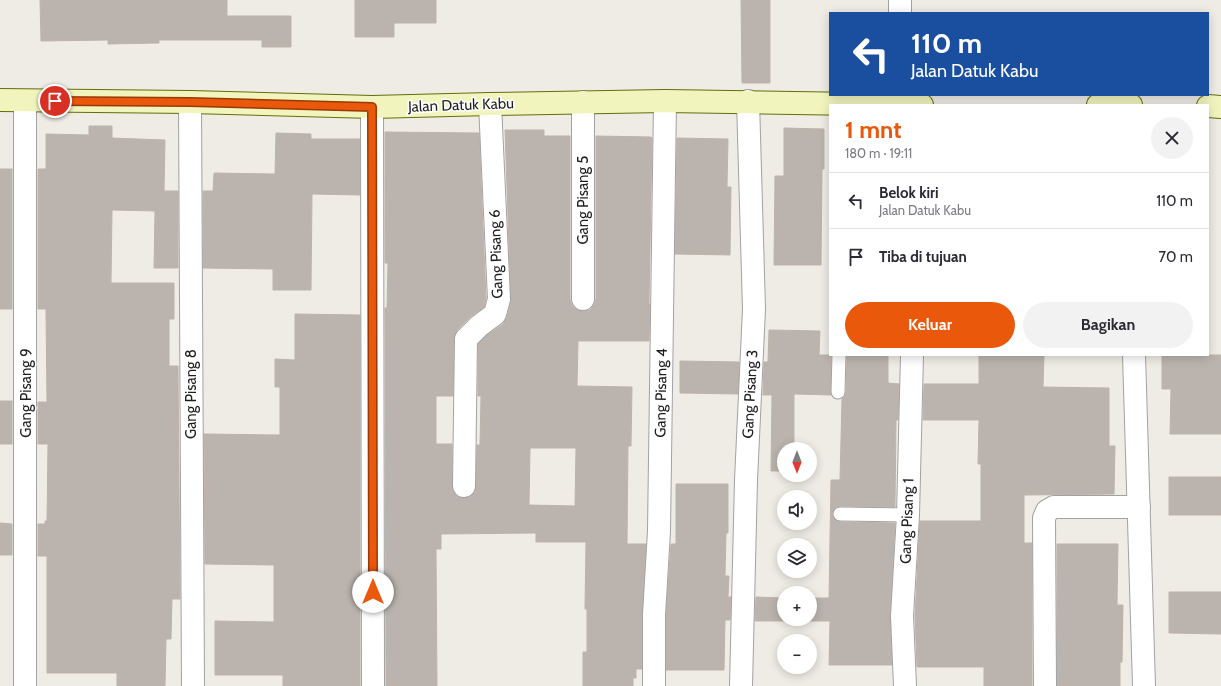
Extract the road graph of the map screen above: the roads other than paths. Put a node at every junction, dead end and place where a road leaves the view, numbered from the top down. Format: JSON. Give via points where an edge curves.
{"nodes":[{"id":1,"x":900,"y":0,"type":"edge"},
{"id":2,"x":900,"y":12,"type":"edge"},
{"id":3,"x":0,"y":100,"type":"edge"},
{"id":4,"x":900,"y":100,"type":"edge"},
{"id":5,"x":25,"y":101,"type":"junction"},
{"id":6,"x":665,"y":101,"type":"junction"},
{"id":7,"x":748,"y":101,"type":"junction"},
{"id":8,"x":190,"y":102,"type":"junction"},
{"id":9,"x":583,"y":102,"type":"junction"},
{"id":10,"x":490,"y":104,"type":"junction"},
{"id":11,"x":829,"y":104,"type":"edge"},
{"id":12,"x":854,"y":104,"type":"edge"},
{"id":13,"x":918,"y":104,"type":"edge"},
{"id":14,"x":1209,"y":106,"type":"edge"},
{"id":15,"x":1221,"y":106,"type":"edge"},
{"id":16,"x":372,"y":107,"type":"junction"},
{"id":17,"x":583,"y":298,"type":"dead end"},
{"id":18,"x":839,"y":356,"type":"edge"},
{"id":19,"x":912,"y":356,"type":"edge"},
{"id":20,"x":1134,"y":356,"type":"edge"},
{"id":21,"x":838,"y":392,"type":"dead end"},
{"id":22,"x":464,"y":486,"type":"dead end"},
{"id":23,"x":1139,"y":507,"type":"junction"},
{"id":24,"x":840,"y":514,"type":"dead end"},
{"id":25,"x":908,"y":514,"type":"junction"},
{"id":26,"x":25,"y":686,"type":"edge"},
{"id":27,"x":192,"y":686,"type":"edge"},
{"id":28,"x":373,"y":686,"type":"edge"},
{"id":29,"x":654,"y":686,"type":"edge"},
{"id":30,"x":741,"y":686,"type":"edge"},
{"id":31,"x":905,"y":686,"type":"edge"},
{"id":32,"x":1045,"y":686,"type":"edge"},
{"id":33,"x":1144,"y":686,"type":"edge"}],
"edges":[{"from":1,"to":2,"type":"street"},
{"from":3,"to":5,"type":"street","name":"Jalan Datuk Kabu"},
{"from":4,"to":12,"type":"street","name":"Jalan Datuk Kabu"},
{"from":4,"to":13,"type":"street","name":"Jalan Datuk Kabu"},
{"from":5,"to":8,"type":"street","name":"Jalan Datuk Kabu"},
{"from":5,"to":26,"type":"street","name":"Gang Pisang 9"},
{"from":6,"to":7,"type":"street","name":"Jalan Datuk Kabu"},
{"from":6,"to":9,"type":"street","name":"Jalan Datuk Kabu"},
{"from":6,"to":29,"type":"street","name":"Gang Pisang 4","via":[[659,531],[654,615]]},
{"from":7,"to":11,"type":"street","name":"Jalan Datuk Kabu"},
{"from":7,"to":30,"type":"street","name":"Gang Pisang 3","via":[[754,310],[746,480]]},
{"from":8,"to":16,"type":"street","name":"Jalan Datuk Kabu"},
{"from":8,"to":27,"type":"street","name":"Gang Pisang 8"},
{"from":9,"to":10,"type":"street","name":"Jalan Datuk Kabu"},
{"from":9,"to":17,"type":"street","name":"Gang Pisang 5"},
{"from":10,"to":16,"type":"street","name":"Jalan Datuk Kabu"},
{"from":10,"to":22,"type":"street","name":"Gang Pisang 6","via":[[500,300],[495,314],[466,339]]},
{"from":14,"to":15,"type":"street"},
{"from":16,"to":28,"type":"street"},
{"from":18,"to":21,"type":"lane"},
{"from":19,"to":25,"type":"street","name":"Gang Pisang 1"},
{"from":20,"to":23,"type":"street"},
{"from":23,"to":32,"type":"street","via":[[1054,507],[1047,511],[1044,518]]},
{"from":23,"to":33,"type":"street"},
{"from":24,"to":25,"type":"lane"},
{"from":25,"to":31,"type":"street","name":"Gang Pisang 1","via":[[902,616]]}]}
